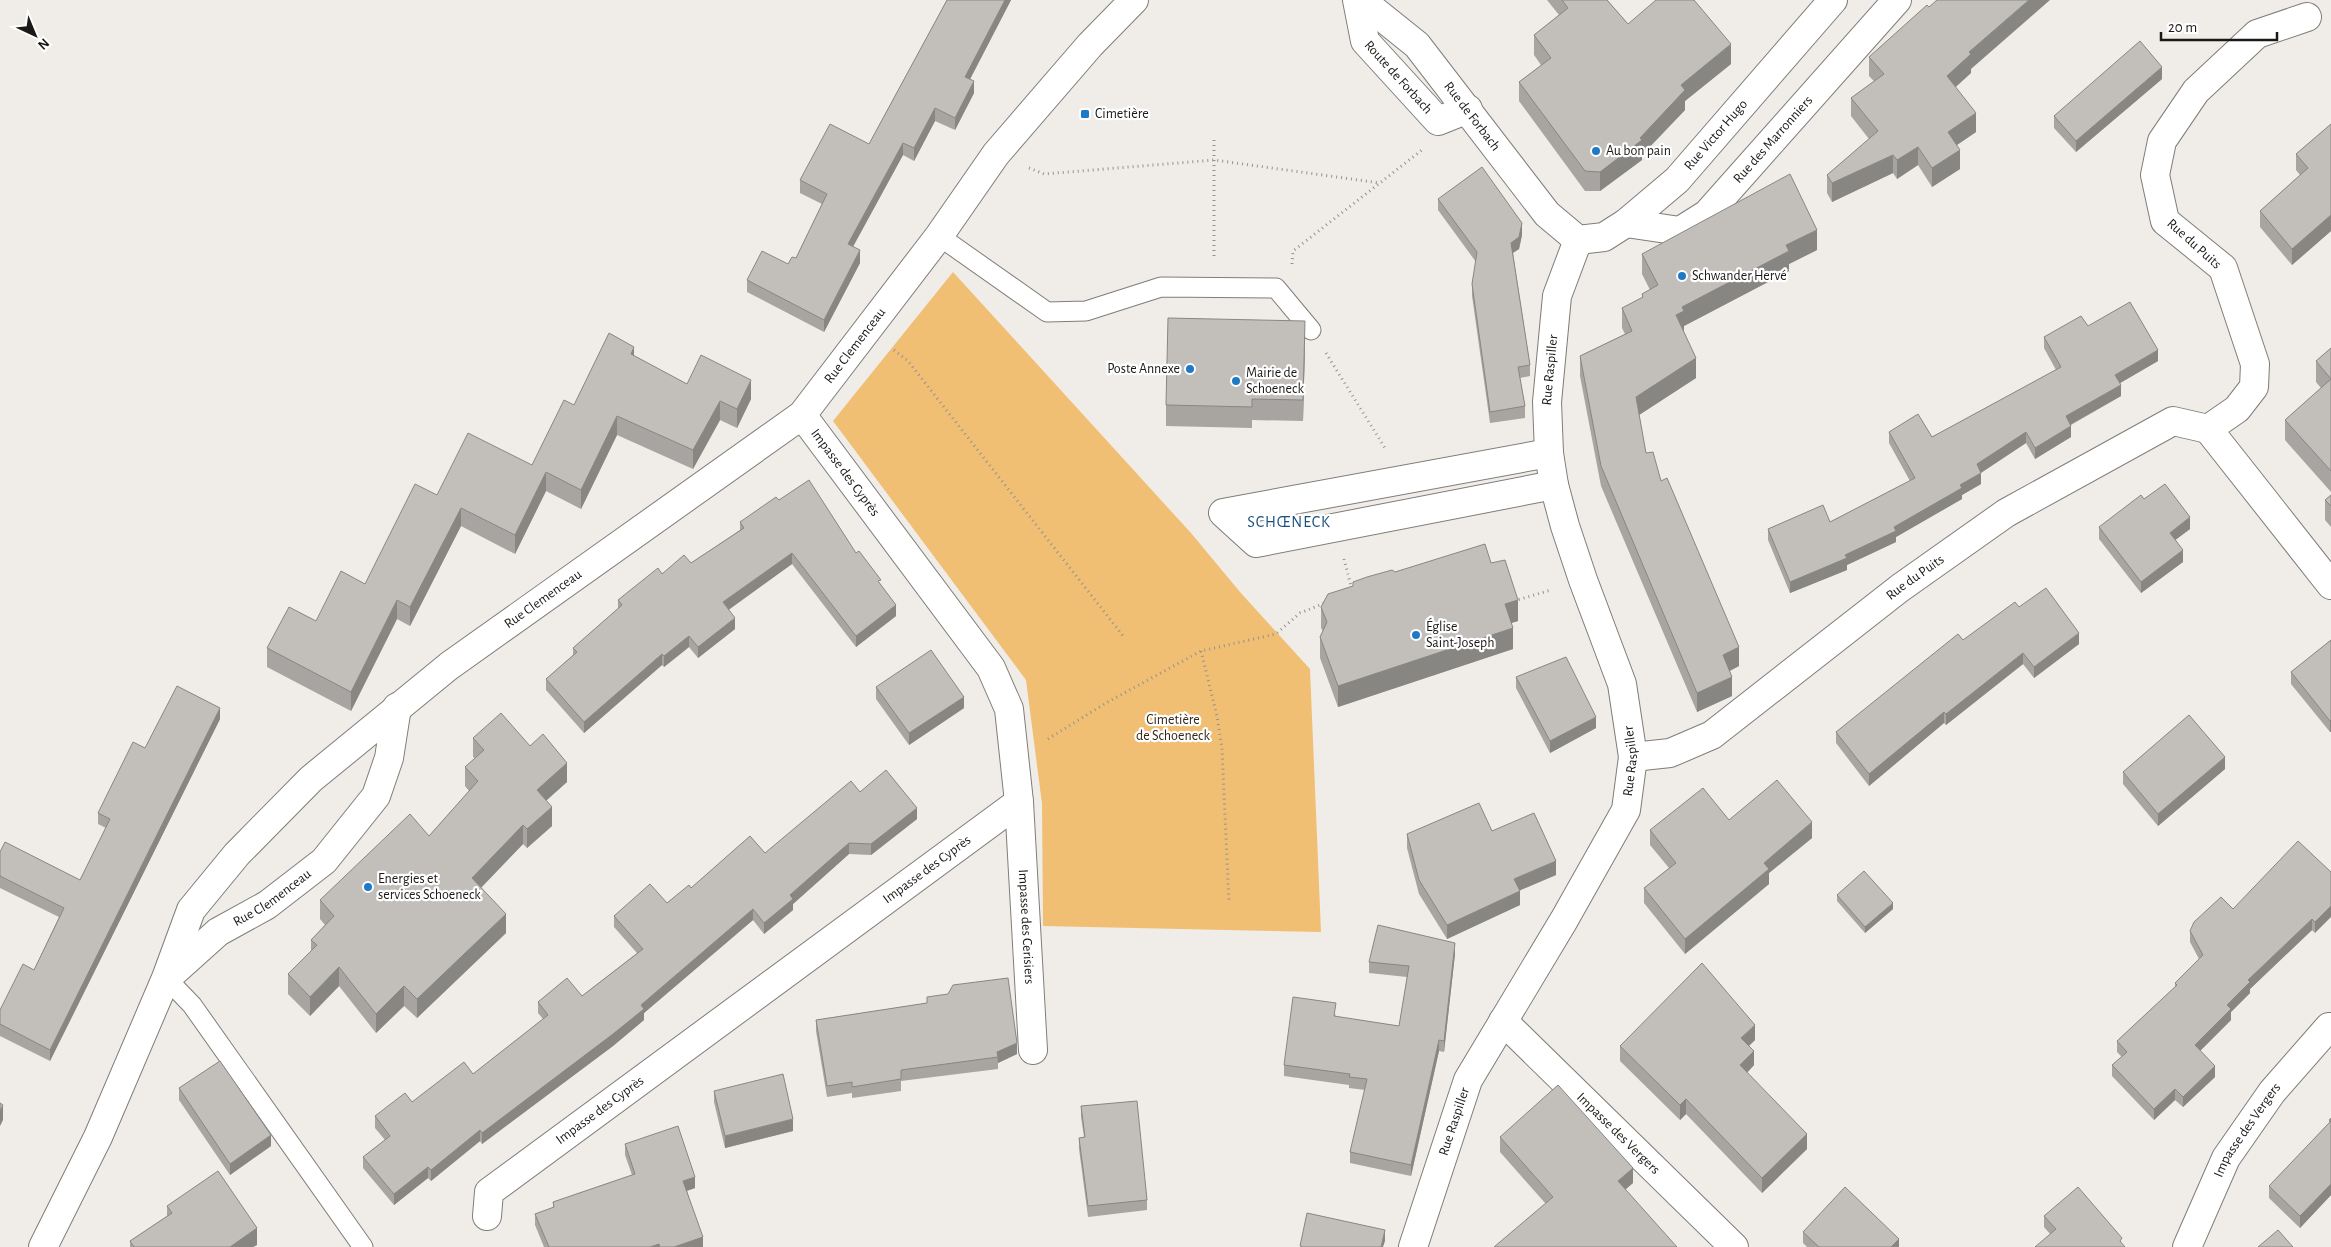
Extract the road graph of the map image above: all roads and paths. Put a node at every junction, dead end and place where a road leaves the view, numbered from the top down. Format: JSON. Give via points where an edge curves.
{"nodes":[{"id":1,"x":1134,"y":0,"type":"edge"},
{"id":2,"x":1359,"y":0,"type":"edge"},
{"id":3,"x":1834,"y":0,"type":"edge"},
{"id":4,"x":1897,"y":0,"type":"edge"},
{"id":5,"x":2307,"y":17,"type":"dead end"},
{"id":6,"x":1468,"y":109,"type":"junction"},
{"id":7,"x":1214,"y":140,"type":"dead end"},
{"id":8,"x":1424,"y":148,"type":"dead end"},
{"id":9,"x":996,"y":154,"type":"junction"},
{"id":10,"x":1214,"y":160,"type":"junction"},
{"id":11,"x":1380,"y":183,"type":"junction"},
{"id":12,"x":1626,"y":223,"type":"junction"},
{"id":13,"x":939,"y":236,"type":"junction"},
{"id":14,"x":1578,"y":240,"type":"junction"},
{"id":15,"x":1214,"y":288,"type":"junction"},
{"id":16,"x":1290,"y":305,"type":"junction"},
{"id":17,"x":869,"y":328,"type":"junction"},
{"id":18,"x":1311,"y":330,"type":"joint"},
{"id":19,"x":802,"y":415,"type":"junction"},
{"id":20,"x":2208,"y":429,"type":"junction"},
{"id":21,"x":1549,"y":453,"type":"junction"},
{"id":22,"x":1404,"y":478,"type":"junction"},
{"id":23,"x":1554,"y":485,"type":"junction"},
{"id":24,"x":1583,"y":580,"type":"junction"},
{"id":25,"x":2331,"y":585,"type":"edge"},
{"id":26,"x":1352,"y":592,"type":"edge"},
{"id":27,"x":1344,"y":595,"type":"edge"},
{"id":28,"x":1512,"y":601,"type":"edge"},
{"id":29,"x":1326,"y":602,"type":"edge"},
{"id":30,"x":1124,"y":638,"type":"dead end"},
{"id":31,"x":1201,"y":651,"type":"junction"},
{"id":32,"x":397,"y":707,"type":"junction"},
{"id":33,"x":1048,"y":739,"type":"dead end"},
{"id":34,"x":1633,"y":757,"type":"junction"},
{"id":35,"x":1019,"y":802,"type":"junction"},
{"id":36,"x":1230,"y":902,"type":"dead end"},
{"id":37,"x":166,"y":978,"type":"junction"},
{"id":38,"x":1503,"y":1021,"type":"junction"},
{"id":39,"x":2329,"y":1027,"type":"dead end"},
{"id":40,"x":1033,"y":1050,"type":"dead end"},
{"id":41,"x":487,"y":1216,"type":"dead end"},
{"id":42,"x":43,"y":1247,"type":"edge"},
{"id":43,"x":363,"y":1247,"type":"edge"},
{"id":44,"x":1413,"y":1247,"type":"edge"},
{"id":45,"x":1734,"y":1247,"type":"edge"},
{"id":46,"x":2187,"y":1247,"type":"edge"}],
"edges":[{"from":1,"to":9,"type":"street","name":"Rue Clemenceau","via":[[1090,45]]},
{"from":2,"to":6,"type":"street","name":"Rue de Forbach","via":[[1418,45]]},
{"from":2,"to":6,"type":"street","name":"Route de Forbach","via":[[1365,41],[1438,121]]},
{"from":3,"to":12,"type":"street","name":"Rue Victor Hugo","via":[[1677,180]]},
{"from":4,"to":12,"type":"street","name":"Rue des Marronniers","via":[[1707,214],[1680,231]]},
{"from":5,"to":20,"type":"street","name":"Rue du Puits","via":[[2257,34],[2196,91],[2162,141],[2155,176],[2165,221],[2223,268],[2255,364],[2254,387],[2237,409]]},
{"from":6,"to":14,"type":"street","name":"Rue de Forbach","via":[[1547,214]]},
{"from":7,"to":10,"type":"path"},
{"from":8,"to":11,"type":"path"},
{"from":9,"to":10,"type":"path","via":[[1044,174]]},
{"from":9,"to":13,"type":"street","name":"Rue Clemenceau"},
{"from":10,"to":11,"type":"path"},
{"from":10,"to":15,"type":"path"},
{"from":11,"to":16,"type":"path","via":[[1293,251]]},
{"from":12,"to":14,"type":"street","name":"Rue Victor Hugo","via":[[1604,237]]},
{"from":13,"to":15,"type":"lane","via":[[1047,312],[1086,311],[1161,287]]},
{"from":13,"to":17,"type":"street","name":"Rue Clemenceau"},
{"from":14,"to":21,"type":"street","name":"Rue Raspiller","via":[[1557,296],[1547,402]]},
{"from":15,"to":16,"type":"lane","via":[[1276,288]]},
{"from":16,"to":18,"type":"lane"},
{"from":17,"to":19,"type":"street","name":"Rue Clemenceau"},
{"from":17,"to":30,"type":"path","via":[[908,361]]},
{"from":18,"to":22,"type":"path"},
{"from":19,"to":32,"type":"street","name":"Rue Clemenceau","via":[[449,666]]},
{"from":19,"to":35,"type":"street","name":"Impasse des Cyprès","via":[[991,668],[1009,709]]},
{"from":20,"to":25,"type":"street"},
{"from":20,"to":34,"type":"street","name":"Rue du Puits","via":[[2174,421],[2006,513],[1900,588],[1712,735],[1670,753]]},
{"from":21,"to":22,"type":"street"},
{"from":21,"to":23,"type":"street","name":"Rue Raspiller"},
{"from":22,"to":23,"type":"street","via":[[1223,513],[1256,543]]},
{"from":23,"to":24,"type":"street","name":"Rue Raspiller"},
{"from":24,"to":28,"type":"path"},
{"from":24,"to":34,"type":"street","name":"Rue Raspiller","via":[[1622,684]]},
{"from":26,"to":27,"type":"path"},
{"from":29,"to":31,"type":"path","via":[[1300,613],[1276,634]]},
{"from":31,"to":33,"type":"path"},
{"from":31,"to":36,"type":"path","via":[[1222,750]]},
{"from":32,"to":37,"type":"street","via":[[312,779],[237,854],[191,910]]},
{"from":32,"to":37,"type":"street","name":"Rue Clemenceau","via":[[388,758],[376,796],[324,861],[267,904],[218,932]]},
{"from":34,"to":38,"type":"street","name":"Rue Raspiller","via":[[1626,810]]},
{"from":35,"to":40,"type":"street","name":"Impasse des Cerisiers"},
{"from":35,"to":41,"type":"street","name":"Impasse des Cyprès","via":[[489,1192]]},
{"from":37,"to":42,"type":"street","name":"Rue Clemenceau","via":[[98,1136]]},
{"from":37,"to":43,"type":"lane","via":[[192,1005]]},
{"from":38,"to":44,"type":"street","name":"Rue Raspiller","via":[[1468,1080]]},
{"from":38,"to":45,"type":"street","name":"Impasse des Vergers"},
{"from":39,"to":46,"type":"street","name":"Impasse des Vergers","via":[[2272,1092],[2226,1158]]}]}
